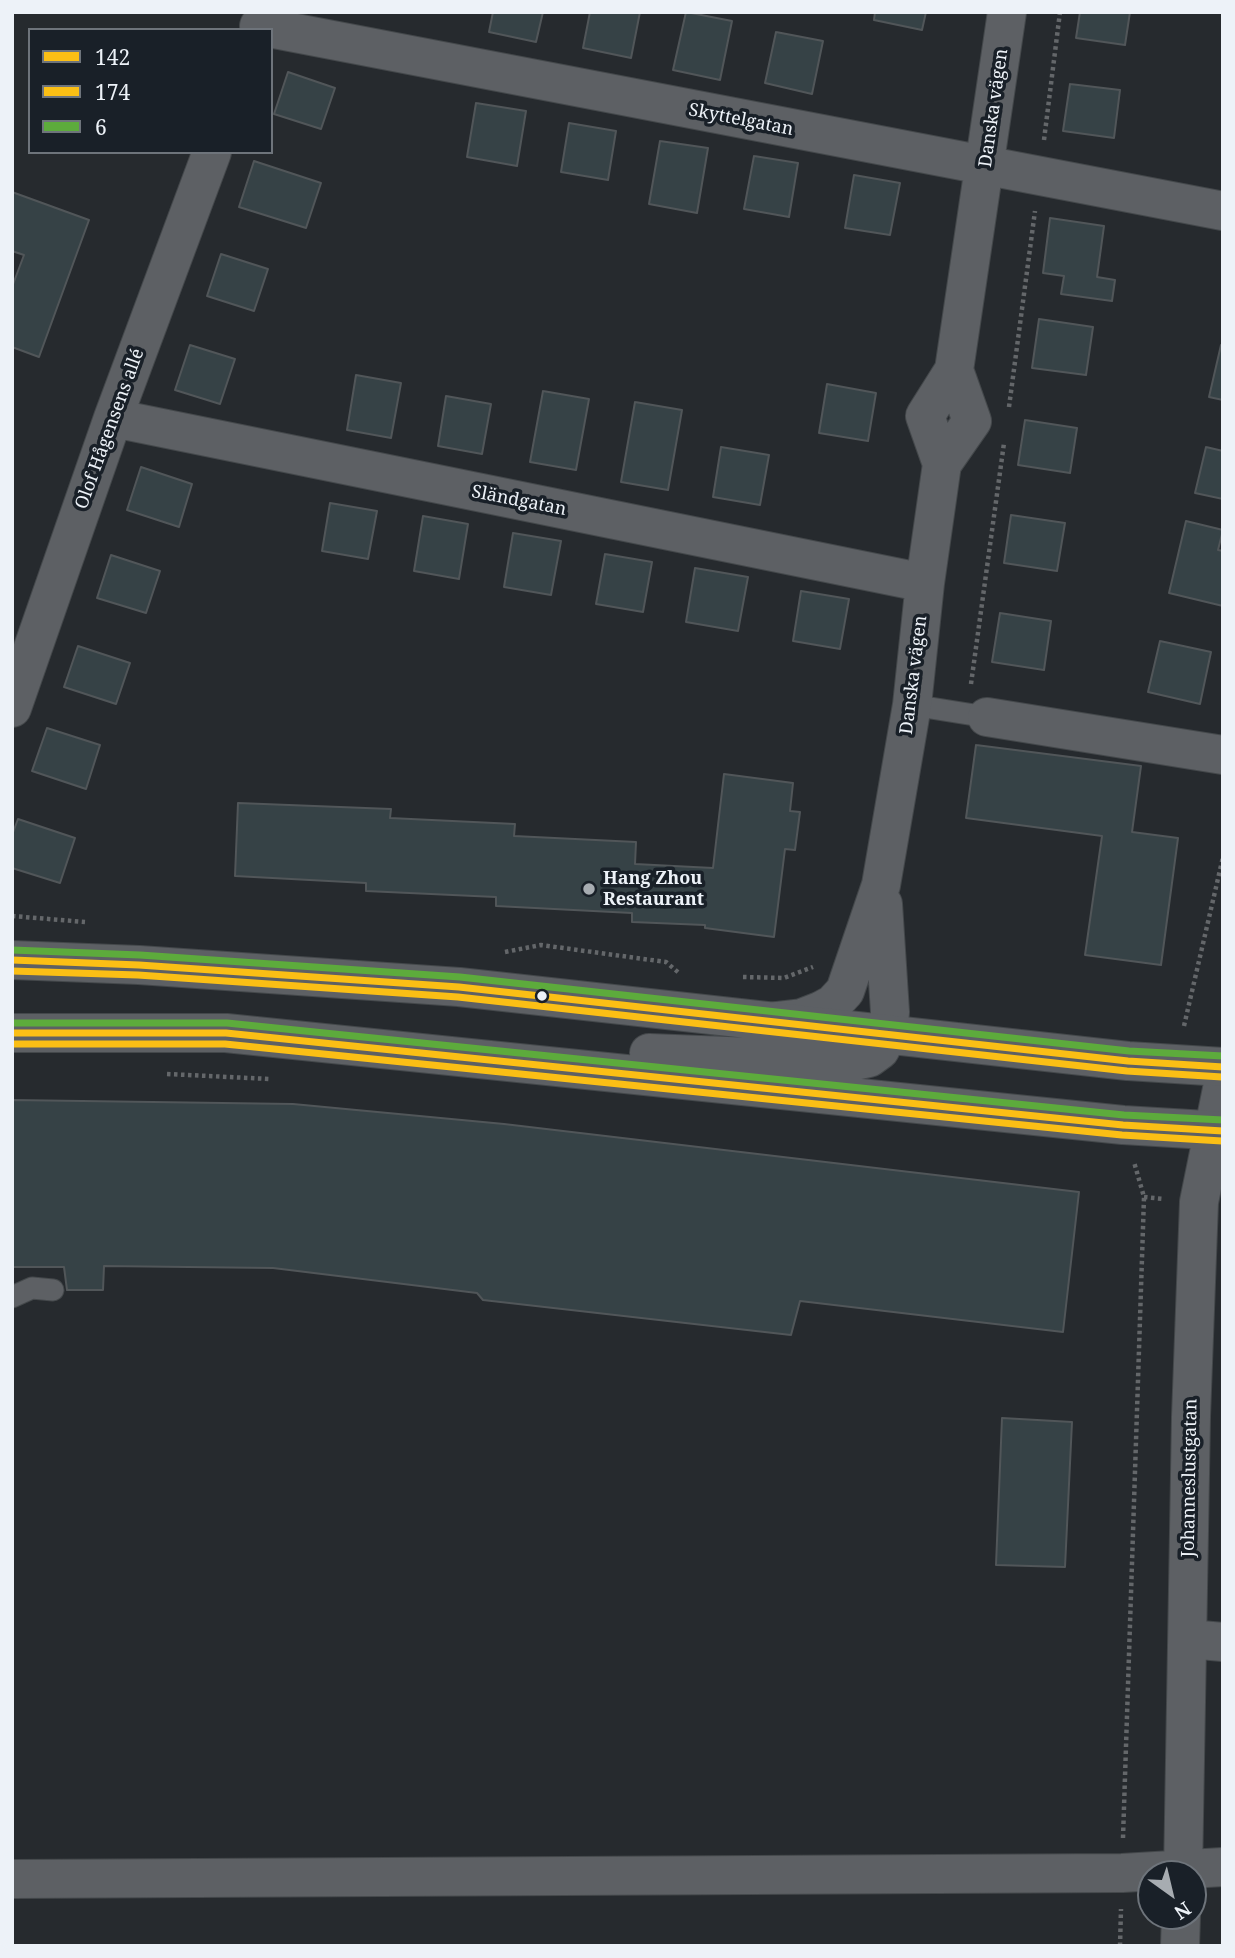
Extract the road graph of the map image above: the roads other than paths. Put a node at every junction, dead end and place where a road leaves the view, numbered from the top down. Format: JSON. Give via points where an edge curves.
{"nodes":[{"id":1,"x":1007,"y":12,"type":"edge"},
{"id":2,"x":261,"y":23,"type":"edge"},
{"id":3,"x":211,"y":154,"type":"edge"},
{"id":4,"x":986,"y":167,"type":"junction"},
{"id":5,"x":1223,"y":211,"type":"edge"},
{"id":6,"x":113,"y":418,"type":"junction"},
{"id":7,"x":925,"y":583,"type":"junction"},
{"id":8,"x":912,"y":705,"type":"junction"},
{"id":9,"x":12,"y":708,"type":"edge"},
{"id":10,"x":977,"y":715,"type":"joint"},
{"id":11,"x":1223,"y":755,"type":"edge"},
{"id":12,"x":881,"y":885,"type":"junction"},
{"id":13,"x":12,"y":960,"type":"edge"},
{"id":14,"x":770,"y":1021,"type":"junction"},
{"id":15,"x":12,"y":1033,"type":"edge"},
{"id":16,"x":888,"y":1034,"type":"junction"},
{"id":17,"x":554,"y":1067,"type":"junction"},
{"id":18,"x":1223,"y":1067,"type":"edge"},
{"id":19,"x":1223,"y":1084,"type":"edge"},
{"id":20,"x":1218,"y":1131,"type":"edge"},
{"id":21,"x":53,"y":1290,"type":"dead end"},
{"id":22,"x":12,"y":1297,"type":"edge"},
{"id":23,"x":1206,"y":1640,"type":"edge"},
{"id":24,"x":1184,"y":1860,"type":"edge"},
{"id":25,"x":1137,"y":1873,"type":"edge"},
{"id":26,"x":12,"y":1879,"type":"edge"}],
"edges":[{"from":1,"to":4,"type":"street","name":"Danska vägen"},
{"from":2,"to":4,"type":"street","name":"Skyttelgatan"},
{"from":3,"to":6,"type":"street","name":"Olof Hågensens allé"},
{"from":4,"to":5,"type":"street","name":"Skyttelgatan"},
{"from":4,"to":7,"type":"street","name":"Danska vägen","via":[[954,370],[925,416],[942,464]]},
{"from":6,"to":7,"type":"street","name":"Sländgatan"},
{"from":6,"to":9,"type":"street","name":"Olof Hågensens allé"},
{"from":7,"to":8,"type":"street","name":"Danska vägen"},
{"from":8,"to":10,"type":"lane"},
{"from":8,"to":12,"type":"street","name":"Danska vägen"},
{"from":10,"to":11,"type":"street"},
{"from":12,"to":14,"type":"street","name":"Danska vägen","via":[[845,991],[820,1011]]},
{"from":12,"to":16,"type":"street","name":"Danska vägen"},
{"from":13,"to":14,"type":"street","via":[[459,987]]},
{"from":14,"to":16,"type":"street"},
{"from":15,"to":17,"type":"street","via":[[226,1033]]},
{"from":16,"to":17,"type":"street","via":[[870,1058],[855,1061],[636,1052]]},
{"from":16,"to":18,"type":"street"},
{"from":17,"to":20,"type":"street"},
{"from":19,"to":20,"type":"street","name":"Johanneslustgatan"},
{"from":20,"to":23,"type":"street","name":"Johanneslustgatan","via":[[1199,1202],[1191,1417]]},
{"from":21,"to":22,"type":"lane","via":[[32,1288]]},
{"from":23,"to":24,"type":"street","name":"Johanneslustgatan"},
{"from":25,"to":26,"type":"street"}]}
